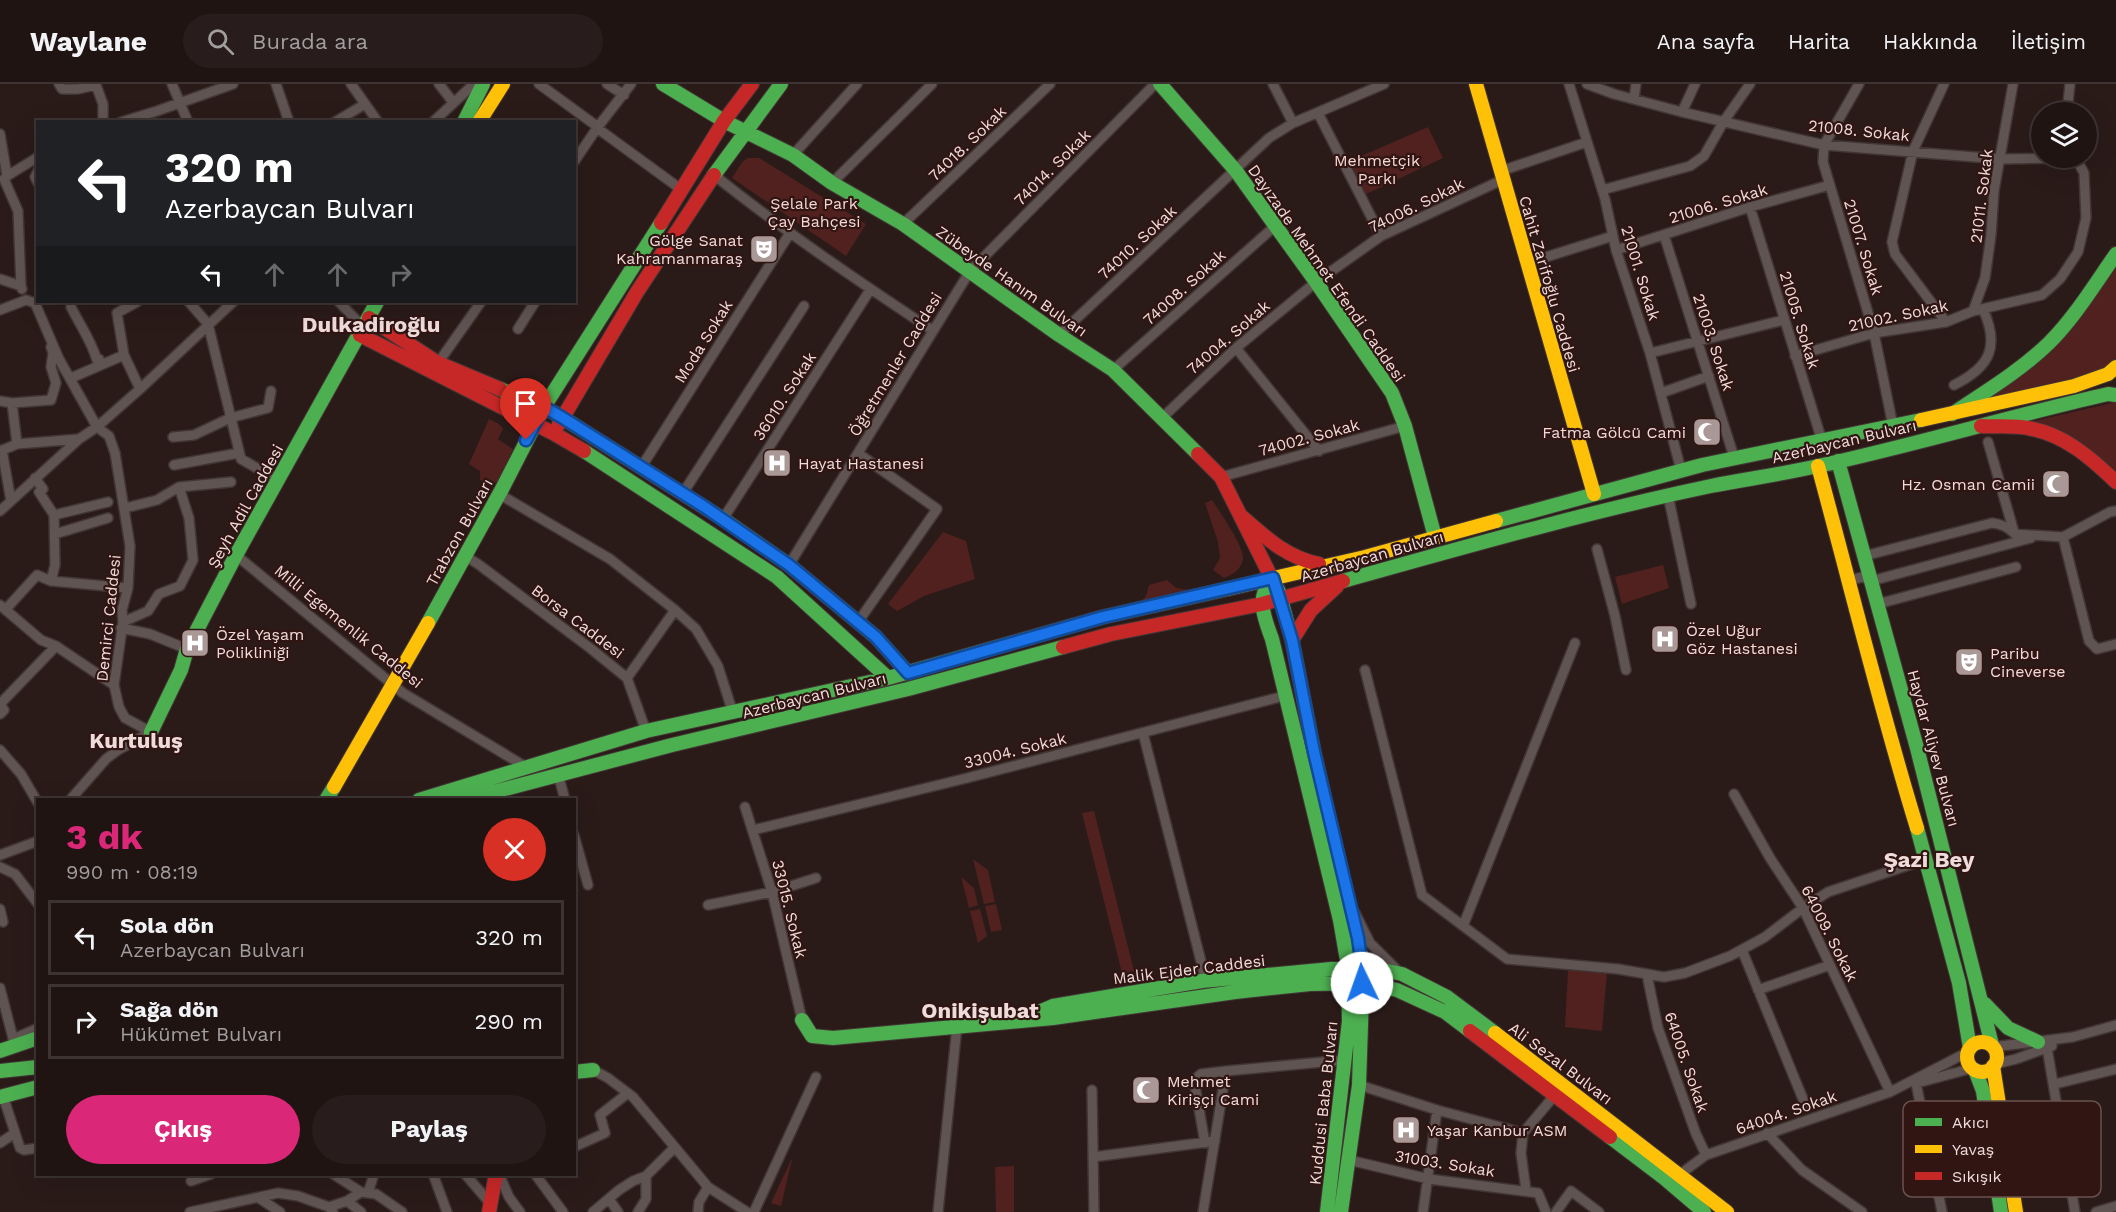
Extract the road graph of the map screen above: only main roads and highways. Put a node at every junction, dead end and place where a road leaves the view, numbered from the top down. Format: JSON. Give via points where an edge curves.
{"nodes":[{"id":1,"x":483,"y":84,"type":"edge"},
{"id":2,"x":502,"y":84,"type":"edge"},
{"id":3,"x":752,"y":84,"type":"edge"},
{"id":4,"x":782,"y":84,"type":"edge"},
{"id":5,"x":1160,"y":84,"type":"edge"},
{"id":6,"x":1476,"y":84,"type":"edge"},
{"id":7,"x":671,"y":86,"type":"edge"},
{"id":8,"x":465,"y":120,"type":"edge"},
{"id":9,"x":480,"y":120,"type":"edge"},
{"id":10,"x":724,"y":121,"type":"junction"},
{"id":11,"x":746,"y":132,"type":"junction"},
{"id":12,"x":2116,"y":254,"type":"edge"},
{"id":13,"x":376,"y":303,"type":"edge"},
{"id":14,"x":364,"y":327,"type":"junction"},
{"id":15,"x":2116,"y":368,"type":"edge"},
{"id":16,"x":2116,"y":395,"type":"edge"},
{"id":17,"x":544,"y":407,"type":"junction"},
{"id":18,"x":1952,"y":414,"type":"junction"},
{"id":19,"x":563,"y":418,"type":"junction"},
{"id":20,"x":534,"y":423,"type":"junction"},
{"id":21,"x":1982,"y":426,"type":"junction"},
{"id":22,"x":553,"y":433,"type":"junction"},
{"id":23,"x":1838,"y":460,"type":"junction"},
{"id":24,"x":1818,"y":466,"type":"junction"},
{"id":25,"x":2116,"y":482,"type":"edge"},
{"id":26,"x":1594,"y":494,"type":"junction"},
{"id":27,"x":1241,"y":516,"type":"junction"},
{"id":28,"x":1435,"y":537,"type":"junction"},
{"id":29,"x":1328,"y":566,"type":"junction"},
{"id":30,"x":1273,"y":578,"type":"junction"},
{"id":31,"x":1343,"y":581,"type":"junction"},
{"id":32,"x":1280,"y":599,"type":"junction"},
{"id":33,"x":1262,"y":604,"type":"junction"},
{"id":34,"x":1292,"y":640,"type":"junction"},
{"id":35,"x":908,"y":673,"type":"junction"},
{"id":36,"x":888,"y":678,"type":"junction"},
{"id":37,"x":151,"y":732,"type":"road end"},
{"id":38,"x":327,"y":798,"type":"edge"},
{"id":39,"x":426,"y":798,"type":"edge"},
{"id":40,"x":470,"y":798,"type":"edge"},
{"id":41,"x":1355,"y":966,"type":"junction"},
{"id":42,"x":1355,"y":983,"type":"junction"},
{"id":43,"x":1981,"y":999,"type":"junction"},
{"id":44,"x":802,"y":1020,"type":"road end"},
{"id":45,"x":1023,"y":1020,"type":"junction"},
{"id":46,"x":36,"y":1038,"type":"edge"},
{"id":47,"x":2043,"y":1045,"type":"road end"},
{"id":48,"x":1993,"y":1046,"type":"junction"},
{"id":49,"x":1969,"y":1050,"type":"junction"},
{"id":50,"x":0,"y":1051,"type":"edge"},
{"id":51,"x":1994,"y":1065,"type":"junction"},
{"id":52,"x":36,"y":1067,"type":"edge"},
{"id":53,"x":1974,"y":1069,"type":"junction"},
{"id":54,"x":593,"y":1070,"type":"road end"},
{"id":55,"x":0,"y":1071,"type":"edge"},
{"id":56,"x":576,"y":1072,"type":"edge"},
{"id":57,"x":36,"y":1088,"type":"edge"},
{"id":58,"x":1,"y":1097,"type":"edge"},
{"id":59,"x":1984,"y":1101,"type":"edge"},
{"id":60,"x":1999,"y":1101,"type":"edge"},
{"id":61,"x":497,"y":1176,"type":"edge"},
{"id":62,"x":1999,"y":1197,"type":"edge"},
{"id":63,"x":2014,"y":1197,"type":"edge"},
{"id":64,"x":490,"y":1208,"type":"edge"},
{"id":65,"x":1327,"y":1212,"type":"edge"},
{"id":66,"x":1341,"y":1212,"type":"edge"},
{"id":67,"x":1704,"y":1212,"type":"edge"},
{"id":68,"x":1727,"y":1212,"type":"edge"},
{"id":69,"x":2001,"y":1212,"type":"edge"},
{"id":70,"x":2016,"y":1212,"type":"edge"}],
"edges":[{"from":1,"to":8,"type":"main road"},
{"from":2,"to":9,"type":"main road"},
{"from":3,"to":10,"type":"main road","name":"Trabzon Bulvarı"},
{"from":4,"to":11,"type":"main road"},
{"from":5,"to":28,"type":"main road","name":"Dayızade Mehmet Efendi Caddesi","via":[[1236,171],[1392,393],[1405,426]]},
{"from":6,"to":26,"type":"main road","name":"Cahit Zarifoğlu Caddesi"},
{"from":7,"to":10,"type":"main road","name":"Zübeyde Hanım Bulvarı"},
{"from":10,"to":11,"type":"main road","name":"Zübeyde Hanım Bulvarı"},
{"from":10,"to":17,"type":"main road","name":"Trabzon Bulvarı"},
{"from":11,"to":19,"type":"main road","via":[[637,292]]},
{"from":11,"to":27,"type":"main road","name":"Zübeyde Hanım Bulvarı","via":[[793,155],[903,224],[1113,370],[1221,477]]},
{"from":12,"to":18,"type":"main road","via":[[2041,351]]},
{"from":13,"to":14,"type":"main road","name":"Şeyh Adil Caddesi"},
{"from":14,"to":17,"type":"main road"},
{"from":14,"to":20,"type":"main road"},
{"from":14,"to":37,"type":"main road","name":"Şeyh Adil Caddesi","via":[[236,555],[187,649]]},
{"from":15,"to":18,"type":"main road","name":"Azerbaycan Bulvarı","via":[[2074,386]]},
{"from":16,"to":21,"type":"main road","name":"Azerbaycan Bulvarı"},
{"from":17,"to":19,"type":"main road"},
{"from":17,"to":20,"type":"main road","name":"Trabzon Bulvarı"},
{"from":18,"to":26,"type":"main road","name":"Azerbaycan Bulvarı","via":[[1734,458]]},
{"from":19,"to":22,"type":"main road"},
{"from":19,"to":35,"type":"main road","via":[[789,565],[876,637]]},
{"from":20,"to":22,"type":"main road"},
{"from":20,"to":38,"type":"main road","name":"Trabzon Bulvarı","via":[[465,556]]},
{"from":21,"to":23,"type":"main road","name":"Azerbaycan Bulvarı"},
{"from":21,"to":25,"type":"main road","via":[[2027,428],[2052,435],[2081,451]]},
{"from":22,"to":36,"type":"main road","via":[[777,577]]},
{"from":23,"to":24,"type":"main road","name":"Azerbaycan Bulvarı"},
{"from":23,"to":43,"type":"main road","name":"Haydar Aliyev Bulvarı"},
{"from":24,"to":31,"type":"main road","name":"Azerbaycan Bulvarı","via":[[1668,495]]},
{"from":24,"to":49,"type":"main road","via":[[1959,983]]},
{"from":26,"to":28,"type":"main road","name":"Azerbaycan Bulvarı"},
{"from":27,"to":29,"type":"main road","via":[[1290,556]]},
{"from":27,"to":30,"type":"main road","name":"Zübeyde Hanım Bulvarı"},
{"from":28,"to":29,"type":"main road","name":"Azerbaycan Bulvarı"},
{"from":29,"to":30,"type":"main road","name":"Azerbaycan Bulvarı"},
{"from":30,"to":32,"type":"main road","name":"Kuddusi Baba Bulvarı"},
{"from":30,"to":33,"type":"main road","via":[[1261,592]]},
{"from":30,"to":35,"type":"main road","name":"Azerbaycan Bulvarı","via":[[1103,617]]},
{"from":31,"to":32,"type":"main road","name":"Azerbaycan Bulvarı"},
{"from":31,"to":34,"type":"main road","via":[[1310,609]]},
{"from":32,"to":33,"type":"main road","name":"Azerbaycan Bulvarı"},
{"from":32,"to":34,"type":"main road","name":"Kuddusi Baba Bulvarı"},
{"from":33,"to":40,"type":"main road","name":"Azerbaycan Bulvarı","via":[[1111,634]]},
{"from":33,"to":41,"type":"main road","name":"Kuddusi Baba Bulvarı","via":[[1340,921]]},
{"from":34,"to":41,"type":"main road","name":"Kuddusi Baba Bulvarı","via":[[1349,902]]},
{"from":35,"to":36,"type":"main road","name":"Azerbaycan Bulvarı"},
{"from":36,"to":39,"type":"main road","name":"Azerbaycan Bulvarı","via":[[646,731]]},
{"from":41,"to":42,"type":"main road","name":"Kuddusi Baba Bulvarı"},
{"from":41,"to":45,"type":"main road","name":"Malik Ejder Caddesi","via":[[1206,981],[1053,1006]]},
{"from":41,"to":68,"type":"main road","name":"Ali Sezal Bulvarı","via":[[1402,974],[1447,997]]},
{"from":42,"to":45,"type":"main road","name":"Malik Ejder Caddesi","via":[[1235,992]]},
{"from":42,"to":65,"type":"main road","name":"Kuddusi Baba Bulvarı"},
{"from":42,"to":66,"type":"main road","name":"Kuddusi Baba Bulvarı","via":[[1362,1034],[1359,1085]]},
{"from":42,"to":67,"type":"main road","name":"Ali Sezal Bulvarı","via":[[1397,990],[1445,1012]]},
{"from":43,"to":47,"type":"main road","via":[[2006,1027]]},
{"from":43,"to":48,"type":"main road","name":"Haydar Aliyev Bulvarı"},
{"from":44,"to":45,"type":"main road","name":"Malik Ejder Caddesi","via":[[812,1036],[833,1038]]},
{"from":46,"to":50,"type":"main road","via":[[14,1042]]},
{"from":48,"to":49,"type":"main road","via":[[1980,1042]]},
{"from":48,"to":51,"type":"main road","via":[[1997,1055]]},
{"from":49,"to":53,"type":"main road","via":[[1968,1061]]},
{"from":51,"to":53,"type":"main road","via":[[1987,1071]]},
{"from":51,"to":60,"type":"main road"},
{"from":52,"to":55,"type":"main road"},
{"from":53,"to":59,"type":"main road"},
{"from":54,"to":56,"type":"main road"},
{"from":57,"to":58,"type":"main road"},
{"from":61,"to":64,"type":"main road"},
{"from":62,"to":69,"type":"main road"},
{"from":63,"to":70,"type":"main road"}]}
